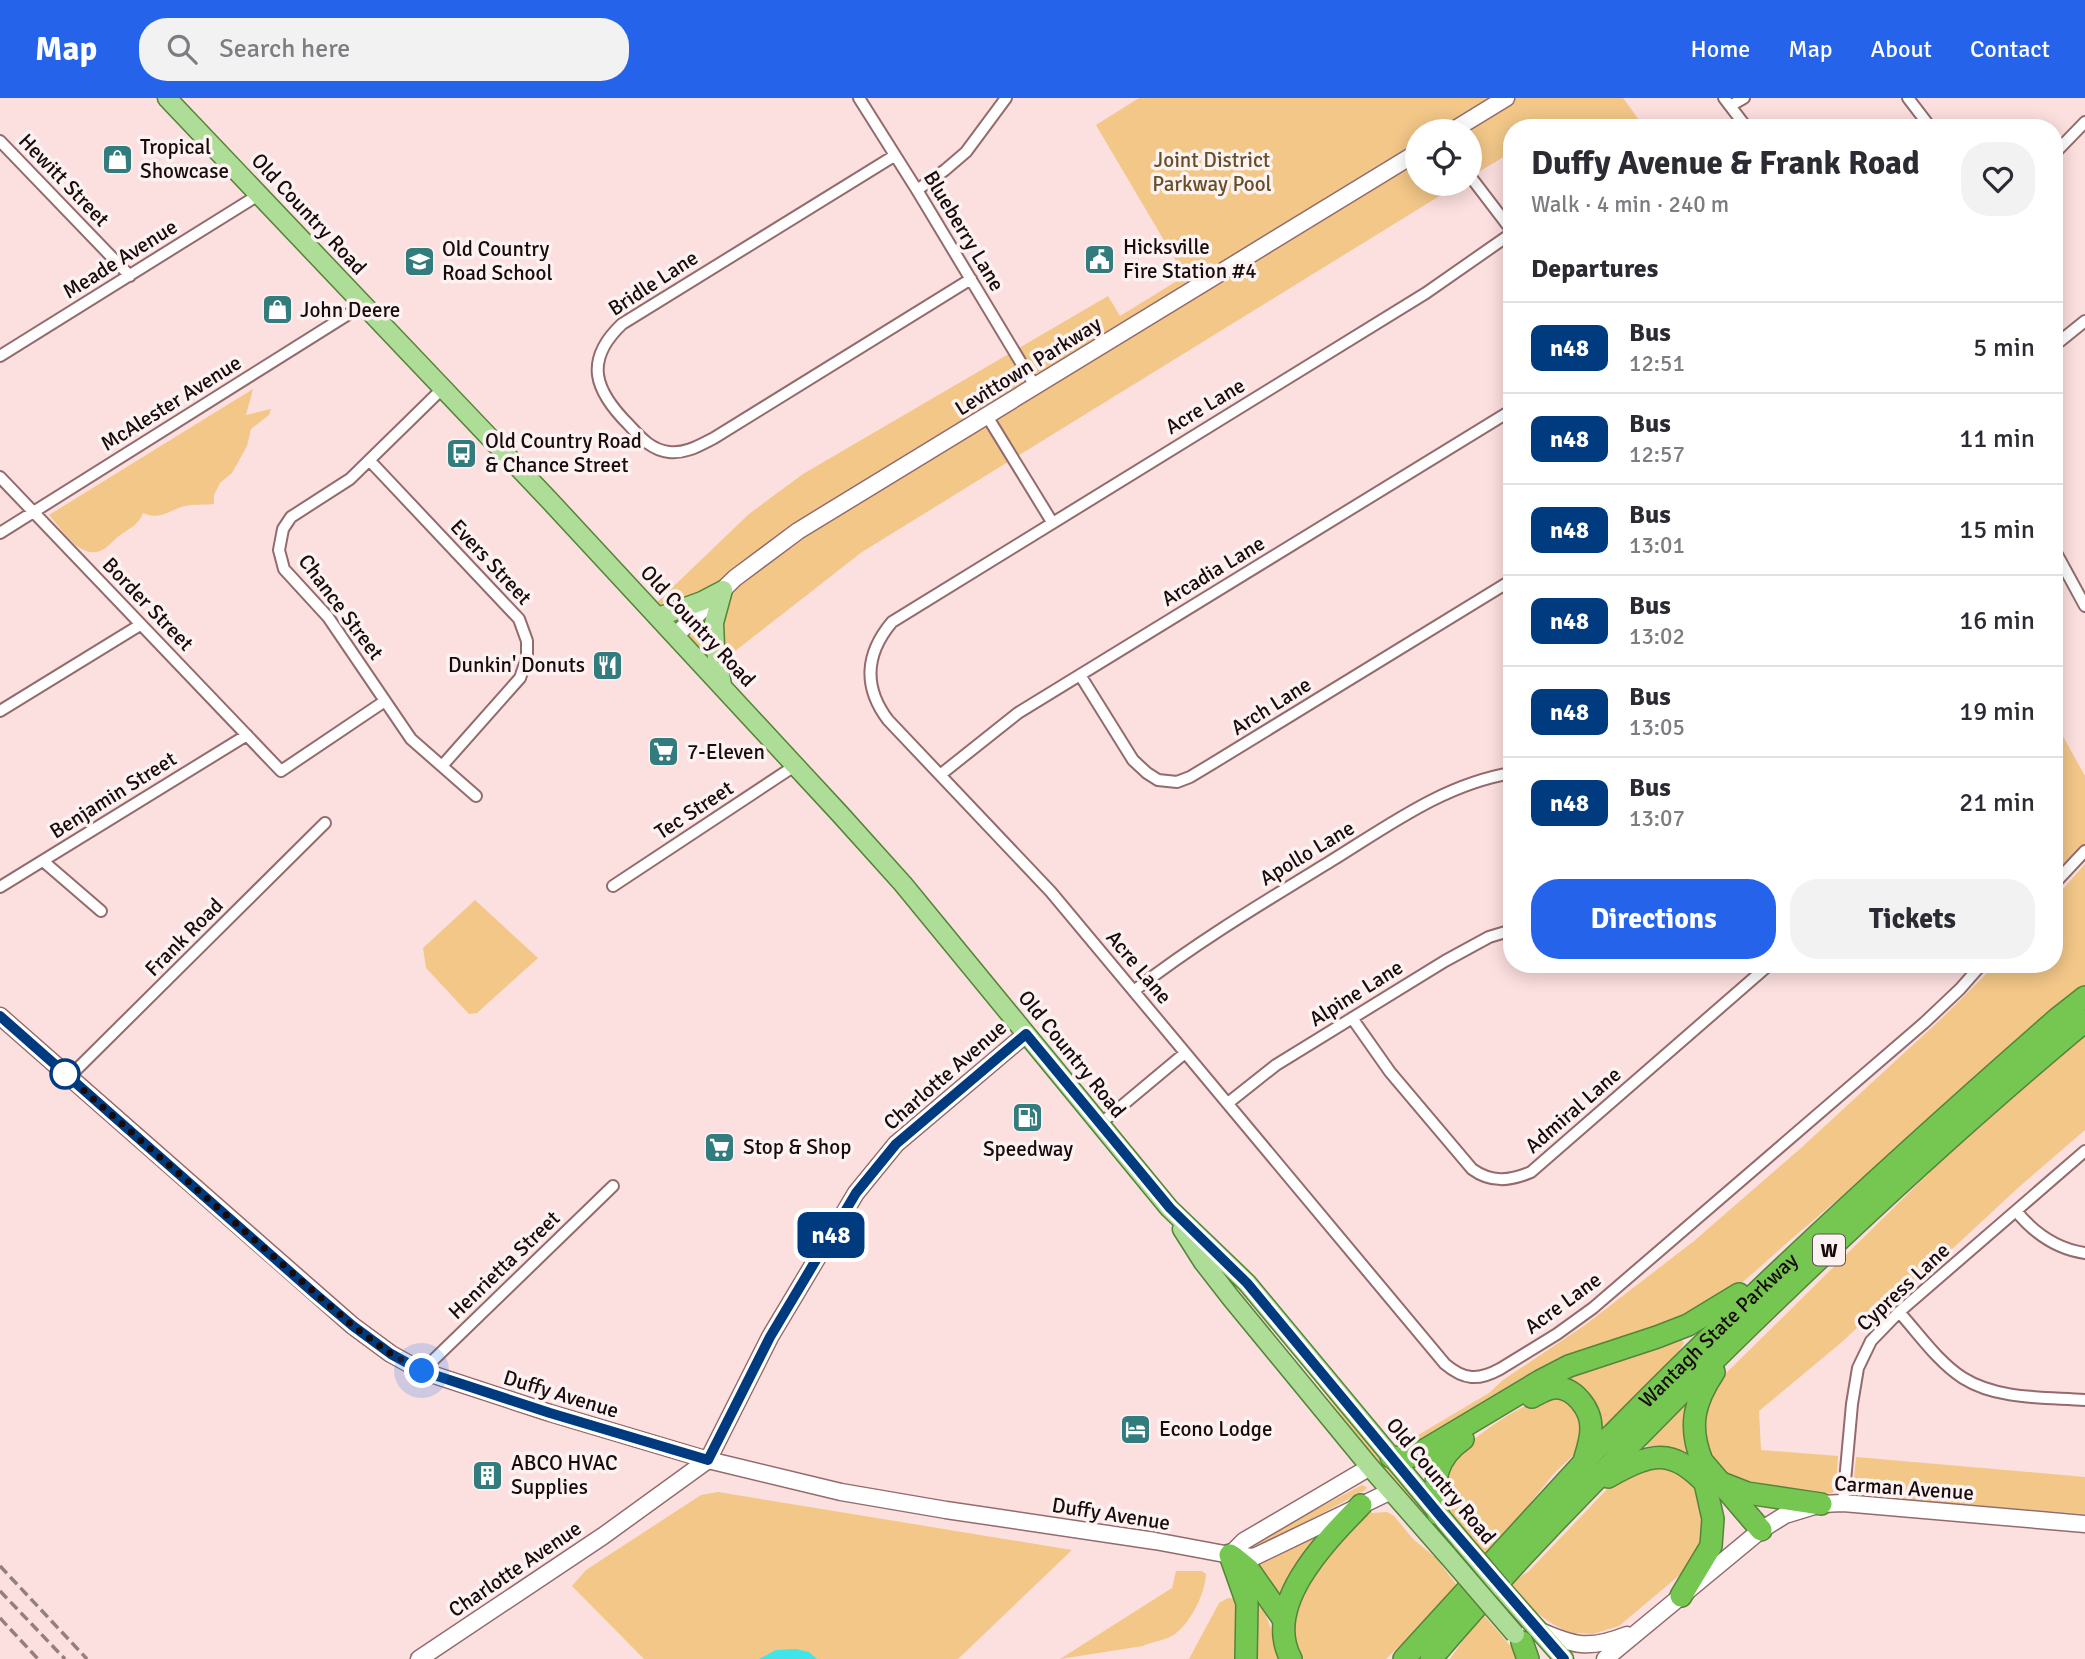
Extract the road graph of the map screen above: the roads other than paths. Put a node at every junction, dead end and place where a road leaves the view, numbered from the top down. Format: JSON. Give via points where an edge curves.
{"nodes":[{"id":1,"x":167,"y":98,"type":"edge"},
{"id":2,"x":859,"y":98,"type":"edge"},
{"id":3,"x":1006,"y":98,"type":"edge"},
{"id":4,"x":1506,"y":98,"type":"edge"},
{"id":5,"x":1744,"y":98,"type":"edge"},
{"id":6,"x":1908,"y":98,"type":"edge"},
{"id":7,"x":1727,"y":102,"type":"edge"},
{"id":8,"x":1472,"y":119,"type":"edge"},
{"id":9,"x":1740,"y":119,"type":"edge"},
{"id":10,"x":1924,"y":119,"type":"edge"},
{"id":11,"x":2085,"y":122,"type":"edge"},
{"id":12,"x":0,"y":141,"type":"edge"},
{"id":13,"x":2063,"y":145,"type":"edge"},
{"id":14,"x":894,"y":156,"type":"junction"},
{"id":15,"x":1405,"y":160,"type":"edge"},
{"id":16,"x":917,"y":190,"type":"junction"},
{"id":17,"x":1482,"y":192,"type":"edge"},
{"id":18,"x":260,"y":194,"type":"junction"},
{"id":19,"x":1503,"y":220,"type":"edge"},
{"id":20,"x":1503,"y":238,"type":"edge"},
{"id":21,"x":130,"y":276,"type":"junction"},
{"id":22,"x":971,"y":279,"type":"junction"},
{"id":23,"x":363,"y":305,"type":"junction"},
{"id":24,"x":2084,"y":324,"type":"edge"},
{"id":25,"x":2063,"y":339,"type":"edge"},
{"id":26,"x":1,"y":354,"type":"edge"},
{"id":27,"x":1035,"y":386,"type":"junction"},
{"id":28,"x":443,"y":388,"type":"junction"},
{"id":29,"x":987,"y":416,"type":"junction"},
{"id":30,"x":1503,"y":416,"type":"edge"},
{"id":31,"x":370,"y":461,"type":"junction"},
{"id":32,"x":0,"y":477,"type":"edge"},
{"id":33,"x":34,"y":512,"type":"junction"},
{"id":34,"x":1052,"y":522,"type":"junction"},
{"id":35,"x":0,"y":533,"type":"edge"},
{"id":36,"x":2063,"y":566,"type":"edge"},
{"id":37,"x":1503,"y":586,"type":"edge"},
{"id":38,"x":723,"y":590,"type":"junction"},
{"id":39,"x":2085,"y":606,"type":"edge"},
{"id":40,"x":658,"y":617,"type":"junction"},
{"id":41,"x":140,"y":625,"type":"junction"},
{"id":42,"x":675,"y":636,"type":"junction"},
{"id":43,"x":1080,"y":675,"type":"junction"},
{"id":44,"x":722,"y":685,"type":"junction"},
{"id":45,"x":385,"y":701,"type":"junction"},
{"id":46,"x":0,"y":711,"type":"edge"},
{"id":47,"x":247,"y":735,"type":"junction"},
{"id":48,"x":796,"y":765,"type":"junction"},
{"id":49,"x":442,"y":766,"type":"junction"},
{"id":50,"x":940,"y":775,"type":"junction"},
{"id":51,"x":1503,"y":775,"type":"edge"},
{"id":52,"x":476,"y":796,"type":"dead end"},
{"id":53,"x":325,"y":823,"type":"dead end"},
{"id":54,"x":2085,"y":851,"type":"edge"},
{"id":55,"x":43,"y":861,"type":"junction"},
{"id":56,"x":2063,"y":874,"type":"edge"},
{"id":57,"x":613,"y":886,"type":"dead end"},
{"id":58,"x":0,"y":887,"type":"edge"},
{"id":59,"x":101,"y":911,"type":"dead end"},
{"id":60,"x":1503,"y":933,"type":"edge"},
{"id":61,"x":1760,"y":973,"type":"edge"},
{"id":62,"x":1974,"y":973,"type":"edge"},
{"id":63,"x":1135,"y":990,"type":"junction"},
{"id":64,"x":2085,"y":997,"type":"edge"},
{"id":65,"x":0,"y":1016,"type":"edge"},
{"id":66,"x":1352,"y":1018,"type":"junction"},
{"id":67,"x":2085,"y":1021,"type":"edge"},
{"id":68,"x":1026,"y":1034,"type":"junction"},
{"id":69,"x":1185,"y":1053,"type":"junction"},
{"id":70,"x":69,"y":1077,"type":"junction"},
{"id":71,"x":1228,"y":1103,"type":"junction"},
{"id":72,"x":1100,"y":1124,"type":"junction"},
{"id":73,"x":2085,"y":1151,"type":"edge"},
{"id":74,"x":613,"y":1186,"type":"dead end"},
{"id":75,"x":1170,"y":1208,"type":"junction"},
{"id":76,"x":2016,"y":1211,"type":"junction"},
{"id":77,"x":2085,"y":1253,"type":"edge"},
{"id":78,"x":1790,"y":1259,"type":"junction"},
{"id":79,"x":1899,"y":1312,"type":"junction"},
{"id":80,"x":1729,"y":1345,"type":"junction"},
{"id":81,"x":422,"y":1371,"type":"junction"},
{"id":82,"x":2085,"y":1400,"type":"edge"},
{"id":83,"x":1391,"y":1457,"type":"junction"},
{"id":84,"x":708,"y":1460,"type":"junction"},
{"id":85,"x":1584,"y":1463,"type":"junction"},
{"id":86,"x":1370,"y":1467,"type":"junction"},
{"id":87,"x":1713,"y":1482,"type":"junction"},
{"id":88,"x":1585,"y":1490,"type":"junction"},
{"id":89,"x":1391,"y":1491,"type":"junction"},
{"id":90,"x":1843,"y":1503,"type":"junction"},
{"id":91,"x":1821,"y":1504,"type":"junction"},
{"id":92,"x":1361,"y":1505,"type":"junction"},
{"id":93,"x":1438,"y":1514,"type":"junction"},
{"id":94,"x":2085,"y":1524,"type":"edge"},
{"id":95,"x":1756,"y":1534,"type":"junction"},
{"id":96,"x":1230,"y":1555,"type":"junction"},
{"id":97,"x":1681,"y":1596,"type":"junction"},
{"id":98,"x":1284,"y":1620,"type":"junction"},
{"id":99,"x":1459,"y":1626,"type":"junction"},
{"id":100,"x":1639,"y":1630,"type":"junction"},
{"id":101,"x":1526,"y":1637,"type":"edge"},
{"id":102,"x":419,"y":1659,"type":"edge"},
{"id":103,"x":1246,"y":1659,"type":"edge"},
{"id":104,"x":1291,"y":1659,"type":"edge"},
{"id":105,"x":1404,"y":1659,"type":"edge"},
{"id":106,"x":1431,"y":1659,"type":"edge"},
{"id":107,"x":1437,"y":1659,"type":"edge"},
{"id":108,"x":1535,"y":1659,"type":"edge"},
{"id":109,"x":1564,"y":1659,"type":"edge"},
{"id":110,"x":1605,"y":1659,"type":"edge"}],
"edges":[{"from":1,"to":18,"type":"main road","name":"Old Country Road"},
{"from":2,"to":14,"type":"street","name":"Blueberry Lane"},
{"from":3,"to":16,"type":"street","via":[[966,152]]},
{"from":4,"to":8,"type":"street"},
{"from":5,"to":7,"type":"street"},
{"from":6,"to":10,"type":"street"},
{"from":7,"to":9,"type":"street"},
{"from":11,"to":13,"type":"street"},
{"from":12,"to":21,"type":"street","name":"Hewitt Street"},
{"from":14,"to":16,"type":"street","name":"Blueberry Lane"},
{"from":14,"to":22,"type":"street","name":"Bridle Lane","via":[[622,324],[601,352],[599,376],[604,397],[653,447],[669,452],[690,450]]},
{"from":15,"to":27,"type":"street","name":"Levittown Parkway"},
{"from":16,"to":22,"type":"street","name":"Blueberry Lane"},
{"from":17,"to":19,"type":"street"},
{"from":18,"to":21,"type":"street","name":"Meade Avenue"},
{"from":18,"to":23,"type":"main road","name":"Old Country Road"},
{"from":20,"to":34,"type":"street","name":"Acre Lane","via":[[1426,293]]},
{"from":21,"to":26,"type":"street","name":"Meade Avenue"},
{"from":22,"to":27,"type":"street","name":"Blueberry Lane"},
{"from":23,"to":28,"type":"main road","name":"Old Country Road"},
{"from":23,"to":33,"type":"street","name":"McAlester Avenue"},
{"from":24,"to":25,"type":"street"},
{"from":27,"to":29,"type":"street","name":"Levittown Parkway"},
{"from":28,"to":31,"type":"street","name":"Chance Street"},
{"from":28,"to":40,"type":"main road","name":"Old Country Road"},
{"from":29,"to":34,"type":"street"},
{"from":29,"to":38,"type":"street","name":"Levittown Parkway","via":[[798,531]]},
{"from":30,"to":43,"type":"street","name":"Arcadia Lane"},
{"from":31,"to":45,"type":"street","name":"Chance Street","via":[[290,517],[279,550],[284,569],[328,617]]},
{"from":31,"to":49,"type":"street","name":"Evers Street","via":[[519,619],[527,641],[520,678]]},
{"from":32,"to":33,"type":"street","name":"Border Street"},
{"from":33,"to":35,"type":"street","name":"McAlester Avenue"},
{"from":33,"to":41,"type":"street","name":"Border Street"},
{"from":34,"to":50,"type":"street","name":"Acre Lane","via":[[899,616],[876,644],[870,679],[874,697],[888,720]]},
{"from":36,"to":39,"type":"street"},
{"from":37,"to":43,"type":"street","name":"Arch Lane","via":[[1177,782],[1158,780],[1133,760]]},
{"from":38,"to":40,"type":"main road"},
{"from":38,"to":42,"type":"street","name":"Levittown Parkway"},
{"from":38,"to":44,"type":"main road","via":[[714,623]]},
{"from":40,"to":42,"type":"main road","name":"Old Country Road"},
{"from":41,"to":46,"type":"street"},
{"from":41,"to":47,"type":"street","name":"Border Street"},
{"from":42,"to":44,"type":"main road","name":"Old Country Road"},
{"from":43,"to":50,"type":"street","name":"Arcadia Lane","via":[[1018,713]]},
{"from":44,"to":48,"type":"main road","name":"Old Country Road"},
{"from":45,"to":47,"type":"street","name":"Border Street","via":[[281,771]]},
{"from":45,"to":49,"type":"street","name":"Chance Street","via":[[411,739]]},
{"from":47,"to":55,"type":"street","name":"Benjamin Street"},
{"from":48,"to":57,"type":"street","name":"Tec Street"},
{"from":48,"to":68,"type":"main road","name":"Old Country Road","via":[[898,878]]},
{"from":49,"to":52,"type":"street","name":"Chance Street"},
{"from":50,"to":63,"type":"street","name":"Acre Lane","via":[[1051,892]]},
{"from":51,"to":63,"type":"street","name":"Apollo Lane","via":[[1472,782],[1425,803],[1210,935]]},
{"from":53,"to":70,"type":"street","name":"Frank Road"},
{"from":54,"to":56,"type":"street"},
{"from":55,"to":58,"type":"street","name":"Benjamin Street"},
{"from":55,"to":59,"type":"street"},
{"from":60,"to":66,"type":"street","name":"Alpine Lane","via":[[1445,961]]},
{"from":61,"to":66,"type":"street","name":"Admiral Lane","via":[[1531,1172],[1507,1180],[1490,1179],[1472,1169],[1390,1072]]},
{"from":62,"to":71,"type":"street","name":"Acre Lane","via":[[1924,1023],[1603,1300],[1545,1341],[1481,1376],[1457,1374],[1445,1364]]},
{"from":63,"to":69,"type":"street","name":"Acre Lane"},
{"from":64,"to":78,"type":"highway","name":"Wantagh State Parkway","number":"W"},
{"from":65,"to":70,"type":"street","name":"Duffy Avenue"},
{"from":66,"to":71,"type":"street","name":"Alpine Lane","via":[[1276,1065]]},
{"from":67,"to":80,"type":"highway","name":"Wantagh State Parkway","number":"W","via":[[1901,1182]]},
{"from":68,"to":72,"type":"main road","name":"Old Country Road"},
{"from":68,"to":84,"type":"street","name":"Charlotte Avenue","via":[[896,1144],[856,1193],[770,1337]]},
{"from":69,"to":71,"type":"street","name":"Acre Lane"},
{"from":69,"to":72,"type":"street"},
{"from":70,"to":81,"type":"street","name":"Duffy Avenue","via":[[353,1326]]},
{"from":72,"to":75,"type":"main road","name":"Old Country Road"},
{"from":73,"to":76,"type":"street","name":"Cypress Lane"},
{"from":74,"to":81,"type":"street","name":"Henrietta Street"},
{"from":75,"to":83,"type":"main road","name":"Old Country Road","via":[[1247,1283]]},
{"from":75,"to":86,"type":"main road","name":"Old Country Road","via":[[1231,1298]]},
{"from":76,"to":77,"type":"street","via":[[2045,1239]]},
{"from":76,"to":79,"type":"street","name":"Cypress Lane"},
{"from":78,"to":83,"type":"highway","via":[[1688,1325],[1569,1366],[1429,1449],[1407,1458]]},
{"from":78,"to":85,"type":"highway","name":"Wantagh State Parkway","number":"W"},
{"from":79,"to":82,"type":"street","via":[[1936,1355],[1978,1386],[2000,1393]]},
{"from":79,"to":90,"type":"street","name":"Cypress Lane","via":[[1871,1341],[1858,1368]]},
{"from":80,"to":87,"type":"highway","via":[[1703,1389],[1694,1419],[1697,1449]]},
{"from":80,"to":88,"type":"highway","name":"Wantagh State Parkway","number":"W"},
{"from":81,"to":84,"type":"street","name":"Duffy Avenue"},
{"from":83,"to":93,"type":"main road","name":"Old Country Road"},
{"from":84,"to":96,"type":"street","name":"Duffy Avenue","via":[[841,1492]]},
{"from":84,"to":102,"type":"street","name":"Charlotte Avenue"},
{"from":85,"to":93,"type":"highway","via":[[1591,1429],[1584,1406],[1570,1392],[1545,1391],[1449,1448],[1437,1475]]},
{"from":85,"to":105,"type":"highway","name":"Wantagh State Parkway","number":"W"},
{"from":86,"to":89,"type":"main road","name":"Old Country Road"},
{"from":86,"to":96,"type":"street","via":[[1244,1541]]},
{"from":87,"to":88,"type":"highway","via":[[1686,1464],[1648,1458]]},
{"from":87,"to":91,"type":"highway","via":[[1747,1493]]},
{"from":87,"to":95,"type":"highway"},
{"from":87,"to":97,"type":"highway","via":[[1711,1546]]},
{"from":88,"to":99,"type":"highway","name":"Wantagh State Parkway","number":"W"},
{"from":89,"to":92,"type":"street","name":"Duffy Avenue"},
{"from":89,"to":101,"type":"main road","name":"Old Country Road","bridge":true},
{"from":90,"to":91,"type":"street","name":"Carman Avenue"},
{"from":90,"to":94,"type":"street","name":"Carman Avenue"},
{"from":91,"to":95,"type":"street","name":"Carman Avenue","via":[[1785,1515]]},
{"from":92,"to":96,"type":"street","name":"Duffy Avenue","via":[[1254,1557]]},
{"from":92,"to":98,"type":"highway","via":[[1313,1560],[1287,1602]]},
{"from":93,"to":101,"type":"main road","name":"Old Country Road","bridge":true},
{"from":95,"to":97,"type":"street","name":"Carman Avenue"},
{"from":96,"to":98,"type":"highway","via":[[1249,1570]]},
{"from":96,"to":103,"type":"highway","via":[[1247,1604]]},
{"from":97,"to":100,"type":"street","name":"Carman Avenue"},
{"from":98,"to":104,"type":"highway","via":[[1284,1642]]},
{"from":99,"to":106,"type":"highway","name":"Wantagh State Parkway","number":"W"},
{"from":99,"to":107,"type":"highway"},
{"from":100,"to":101,"type":"street","via":[[1582,1645]]},
{"from":100,"to":110,"type":"street","name":"Carman Avenue"},
{"from":101,"to":108,"type":"main road","name":"Old Country Road"},
{"from":101,"to":109,"type":"main road","name":"Old Country Road"}]}
